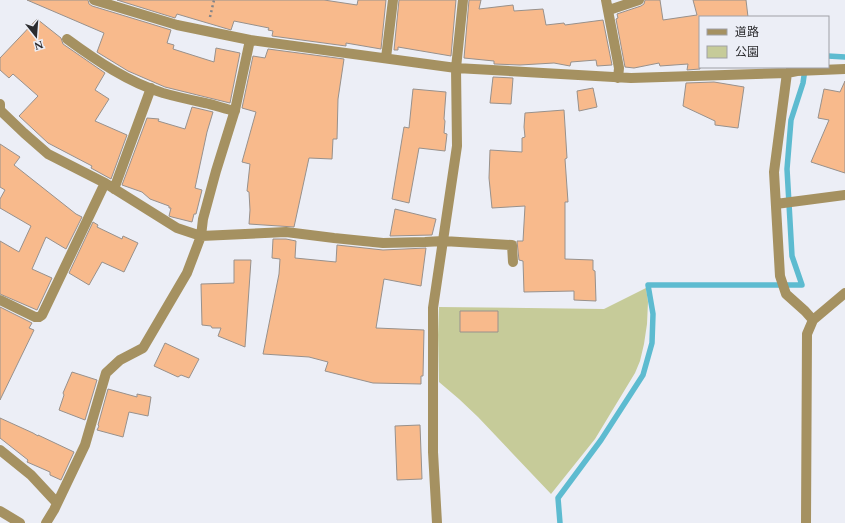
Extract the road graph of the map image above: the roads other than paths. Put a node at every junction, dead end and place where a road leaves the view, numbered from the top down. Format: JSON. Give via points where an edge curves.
{"nodes":[{"id":1,"x":94,"y":0,"type":"edge"},
{"id":2,"x":393,"y":0,"type":"edge"},
{"id":3,"x":463,"y":0,"type":"edge"},
{"id":4,"x":639,"y":0,"type":"edge"},
{"id":5,"x":608,"y":5,"type":"edge"},
{"id":6,"x":67,"y":39,"type":"dead end"},
{"id":7,"x":250,"y":40,"type":"junction"},
{"id":8,"x":386,"y":58,"type":"junction"},
{"id":9,"x":456,"y":68,"type":"junction"},
{"id":10,"x":845,"y":69,"type":"edge"},
{"id":11,"x":792,"y":72,"type":"junction"},
{"id":12,"x":618,"y":78,"type":"junction"},
{"id":13,"x":151,"y":88,"type":"junction"},
{"id":14,"x":0,"y":104,"type":"edge"},
{"id":15,"x":235,"y":111,"type":"junction"},
{"id":16,"x":105,"y":183,"type":"junction"},
{"id":17,"x":114,"y":189,"type":"junction"},
{"id":18,"x":845,"y":195,"type":"edge"},
{"id":19,"x":776,"y":204,"type":"junction"},
{"id":20,"x":201,"y":236,"type":"junction"},
{"id":21,"x":443,"y":241,"type":"junction"},
{"id":22,"x":513,"y":262,"type":"dead end"},
{"id":23,"x":845,"y":293,"type":"edge"},
{"id":24,"x":0,"y":300,"type":"edge"},
{"id":25,"x":813,"y":320,"type":"junction"},
{"id":26,"x":0,"y":450,"type":"edge"},
{"id":27,"x":57,"y":503,"type":"junction"},
{"id":28,"x":0,"y":511,"type":"edge"},
{"id":29,"x":20,"y":523,"type":"edge"},
{"id":30,"x":46,"y":523,"type":"edge"},
{"id":31,"x":437,"y":523,"type":"edge"},
{"id":32,"x":806,"y":523,"type":"edge"}],
"edges":[{"from":1,"to":7,"type":"street","via":[[177,25]]},
{"from":2,"to":8,"type":"street"},
{"from":3,"to":9,"type":"street"},
{"from":4,"to":5,"type":"street"},
{"from":5,"to":12,"type":"street","via":[[619,68]]},
{"from":6,"to":13,"type":"street","via":[[103,65]]},
{"from":7,"to":8,"type":"street"},
{"from":7,"to":15,"type":"street"},
{"from":8,"to":9,"type":"street"},
{"from":9,"to":12,"type":"street"},
{"from":9,"to":21,"type":"street","via":[[457,146]]},
{"from":10,"to":11,"type":"street"},
{"from":11,"to":12,"type":"street"},
{"from":11,"to":19,"type":"street","via":[[774,172]]},
{"from":13,"to":15,"type":"street","via":[[168,95]]},
{"from":13,"to":17,"type":"street"},
{"from":14,"to":16,"type":"street","via":[[0,110],[48,154]]},
{"from":15,"to":20,"type":"street","via":[[208,199]]},
{"from":16,"to":17,"type":"street"},
{"from":16,"to":24,"type":"street","via":[[42,315],[35,317]]},
{"from":17,"to":20,"type":"street","via":[[177,228]]},
{"from":18,"to":19,"type":"street"},
{"from":19,"to":25,"type":"street","via":[[780,276],[786,294]]},
{"from":20,"to":21,"type":"street","via":[[286,232],[383,243]]},
{"from":20,"to":27,"type":"street","via":[[187,273],[143,348],[120,360],[106,373],[84,445]]},
{"from":21,"to":22,"type":"street","via":[[512,245]]},
{"from":21,"to":31,"type":"street","via":[[433,308],[433,452]]},
{"from":23,"to":25,"type":"street"},
{"from":25,"to":32,"type":"street","via":[[807,334]]},
{"from":26,"to":27,"type":"street","via":[[31,475]]},
{"from":27,"to":30,"type":"street"},
{"from":28,"to":29,"type":"street"}]}
